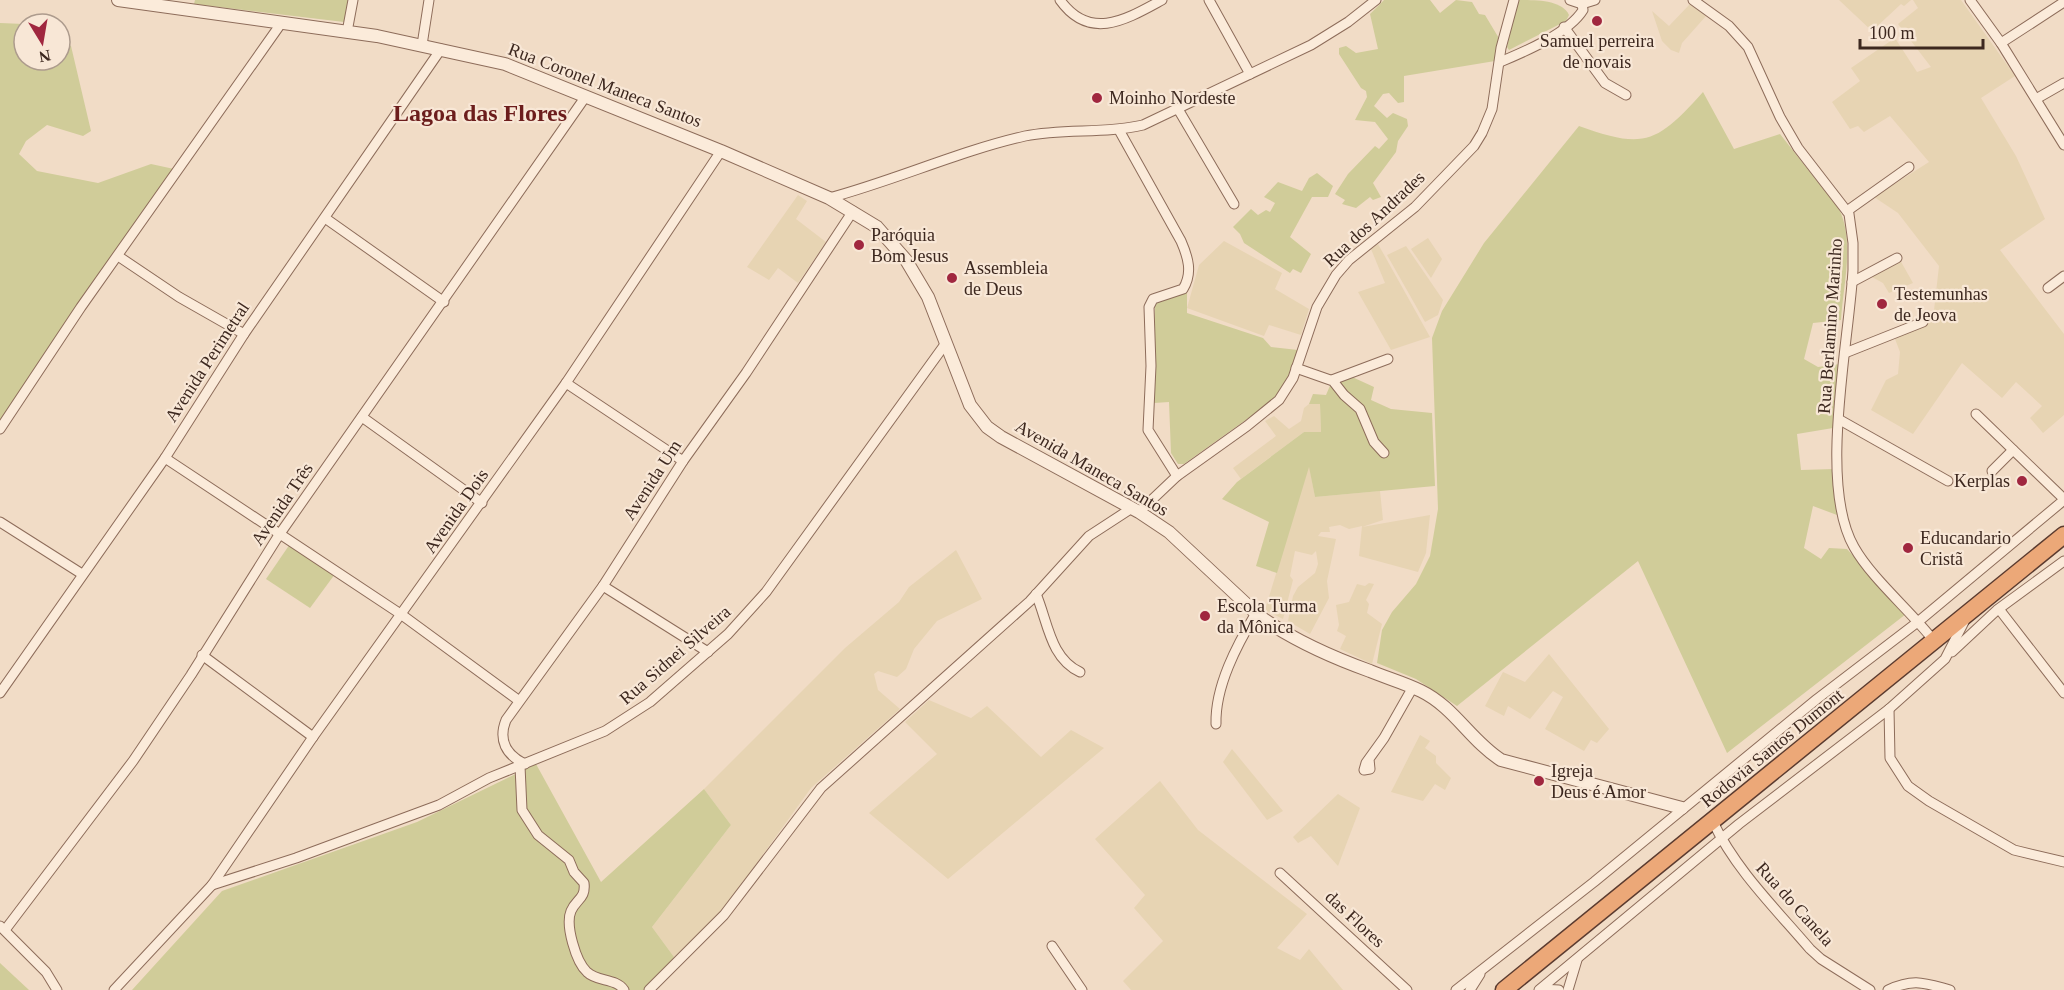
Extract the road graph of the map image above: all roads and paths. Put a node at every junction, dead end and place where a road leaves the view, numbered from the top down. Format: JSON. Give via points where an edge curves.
{"nodes":[{"id":1,"x":118,"y":0,"type":"edge"},
{"id":2,"x":353,"y":0,"type":"edge"},
{"id":3,"x":429,"y":0,"type":"edge"},
{"id":4,"x":1060,"y":0,"type":"edge"},
{"id":5,"x":1162,"y":0,"type":"edge"},
{"id":6,"x":1209,"y":0,"type":"edge"},
{"id":7,"x":1376,"y":0,"type":"edge"},
{"id":8,"x":1514,"y":0,"type":"edge"},
{"id":9,"x":1570,"y":0,"type":"edge"},
{"id":10,"x":1595,"y":0,"type":"edge"},
{"id":11,"x":1693,"y":0,"type":"edge"},
{"id":12,"x":1970,"y":0,"type":"edge"},
{"id":13,"x":2064,"y":2,"type":"edge"},
{"id":14,"x":160,"y":3,"type":"edge"},
{"id":15,"x":1582,"y":4,"type":"junction"},
{"id":16,"x":280,"y":25,"type":"junction"},
{"id":17,"x":1564,"y":27,"type":"junction"},
{"id":18,"x":347,"y":32,"type":"junction"},
{"id":19,"x":2001,"y":43,"type":"junction"},
{"id":20,"x":422,"y":45,"type":"junction"},
{"id":21,"x":441,"y":49,"type":"junction"},
{"id":22,"x":1500,"y":62,"type":"junction"},
{"id":23,"x":1250,"y":74,"type":"junction"},
{"id":24,"x":2064,"y":83,"type":"edge"},
{"id":25,"x":1626,"y":95,"type":"dead end"},
{"id":26,"x":586,"y":96,"type":"junction"},
{"id":27,"x":2036,"y":99,"type":"junction"},
{"id":28,"x":1178,"y":109,"type":"junction"},
{"id":29,"x":1119,"y":130,"type":"junction"},
{"id":30,"x":2064,"y":145,"type":"edge"},
{"id":31,"x":721,"y":150,"type":"junction"},
{"id":32,"x":1909,"y":167,"type":"dead end"},
{"id":33,"x":829,"y":198,"type":"junction"},
{"id":34,"x":1234,"y":204,"type":"dead end"},
{"id":35,"x":853,"y":211,"type":"junction"},
{"id":36,"x":1847,"y":211,"type":"junction"},
{"id":37,"x":325,"y":218,"type":"junction"},
{"id":38,"x":118,"y":256,"type":"junction"},
{"id":39,"x":1897,"y":258,"type":"dead end"},
{"id":40,"x":2064,"y":276,"type":"edge"},
{"id":41,"x":1852,"y":282,"type":"junction"},
{"id":42,"x":2048,"y":288,"type":"dead end"},
{"id":43,"x":444,"y":302,"type":"junction"},
{"id":44,"x":1923,"y":322,"type":"dead end"},
{"id":45,"x":244,"y":334,"type":"junction"},
{"id":46,"x":946,"y":343,"type":"junction"},
{"id":47,"x":1845,"y":353,"type":"junction"},
{"id":48,"x":1388,"y":359,"type":"dead end"},
{"id":49,"x":1296,"y":368,"type":"junction"},
{"id":50,"x":1332,"y":380,"type":"junction"},
{"id":51,"x":566,"y":383,"type":"junction"},
{"id":52,"x":1976,"y":414,"type":"dead end"},
{"id":53,"x":362,"y":417,"type":"junction"},
{"id":54,"x":1840,"y":420,"type":"junction"},
{"id":55,"x":0,"y":429,"type":"edge"},
{"id":56,"x":2013,"y":450,"type":"junction"},
{"id":57,"x":1384,"y":453,"type":"dead end"},
{"id":58,"x":165,"y":458,"type":"junction"},
{"id":59,"x":683,"y":461,"type":"junction"},
{"id":60,"x":1992,"y":471,"type":"dead end"},
{"id":61,"x":1177,"y":476,"type":"junction"},
{"id":62,"x":1948,"y":481,"type":"dead end"},
{"id":63,"x":2064,"y":500,"type":"edge"},
{"id":64,"x":482,"y":503,"type":"junction"},
{"id":65,"x":1136,"y":510,"type":"junction"},
{"id":66,"x":0,"y":522,"type":"edge"},
{"id":67,"x":279,"y":535,"type":"junction"},
{"id":68,"x":2064,"y":535,"type":"edge"},
{"id":69,"x":2064,"y":561,"type":"edge"},
{"id":70,"x":82,"y":574,"type":"junction"},
{"id":71,"x":603,"y":586,"type":"junction"},
{"id":72,"x":1036,"y":594,"type":"junction"},
{"id":73,"x":1999,"y":609,"type":"junction"},
{"id":74,"x":1256,"y":614,"type":"junction"},
{"id":75,"x":1968,"y":614,"type":"junction"},
{"id":76,"x":402,"y":615,"type":"junction"},
{"id":77,"x":1919,"y":621,"type":"junction"},
{"id":78,"x":1934,"y":641,"type":"junction"},
{"id":79,"x":708,"y":652,"type":"junction"},
{"id":80,"x":202,"y":655,"type":"junction"},
{"id":81,"x":1945,"y":659,"type":"junction"},
{"id":82,"x":1080,"y":672,"type":"dead end"},
{"id":83,"x":1413,"y":687,"type":"junction"},
{"id":84,"x":0,"y":693,"type":"edge"},
{"id":85,"x":2064,"y":693,"type":"edge"},
{"id":86,"x":518,"y":700,"type":"junction"},
{"id":87,"x":1889,"y":709,"type":"junction"},
{"id":88,"x":1216,"y":724,"type":"dead end"},
{"id":89,"x":313,"y":736,"type":"junction"},
{"id":90,"x":1369,"y":759,"type":"dead end"},
{"id":91,"x":523,"y":765,"type":"junction"},
{"id":92,"x":1682,"y":808,"type":"junction"},
{"id":93,"x":1713,"y":822,"type":"junction"},
{"id":94,"x":1721,"y":840,"type":"junction"},
{"id":95,"x":2064,"y":862,"type":"edge"},
{"id":96,"x":1660,"y":865,"type":"junction"},
{"id":97,"x":1280,"y":873,"type":"dead end"},
{"id":98,"x":212,"y":885,"type":"junction"},
{"id":99,"x":1663,"y":887,"type":"junction"},
{"id":100,"x":3,"y":928,"type":"edge"},
{"id":101,"x":1052,"y":946,"type":"dead end"},
{"id":102,"x":1577,"y":960,"type":"junction"},
{"id":103,"x":1484,"y":968,"type":"junction"},
{"id":104,"x":1540,"y":989,"type":"edge"},
{"id":105,"x":57,"y":990,"type":"edge"},
{"id":106,"x":114,"y":990,"type":"edge"},
{"id":107,"x":624,"y":990,"type":"edge"},
{"id":108,"x":650,"y":990,"type":"edge"},
{"id":109,"x":1082,"y":990,"type":"edge"},
{"id":110,"x":1407,"y":990,"type":"edge"},
{"id":111,"x":1456,"y":990,"type":"edge"},
{"id":112,"x":1470,"y":990,"type":"edge"},
{"id":113,"x":1504,"y":990,"type":"edge"},
{"id":114,"x":1559,"y":990,"type":"edge"},
{"id":115,"x":1568,"y":990,"type":"edge"},
{"id":116,"x":1870,"y":990,"type":"edge"},
{"id":117,"x":1888,"y":990,"type":"edge"},
{"id":118,"x":1950,"y":990,"type":"edge"}],
"edges":[{"from":1,"to":14,"type":"street","name":"Rua Coronel Maneca Santos"},
{"from":2,"to":18,"type":"street"},
{"from":3,"to":20,"type":"street"},
{"from":4,"to":5,"type":"street","via":[[1075,15],[1111,24]]},
{"from":6,"to":23,"type":"street"},
{"from":7,"to":23,"type":"street","via":[[1328,35]]},
{"from":8,"to":22,"type":"street","name":"Rua dos Andrades"},
{"from":9,"to":15,"type":"street"},
{"from":10,"to":15,"type":"street"},
{"from":11,"to":36,"type":"street","name":"Rua Berlamino Marinho","via":[[1729,26],[1748,46],[1784,126]]},
{"from":12,"to":19,"type":"street"},
{"from":13,"to":19,"type":"street"},
{"from":14,"to":16,"type":"street","name":"Rua Coronel Maneca Santos"},
{"from":15,"to":17,"type":"street","via":[[1580,16]]},
{"from":16,"to":18,"type":"street","name":"Rua Coronel Maneca Santos"},
{"from":16,"to":38,"type":"street"},
{"from":17,"to":22,"type":"street"},
{"from":17,"to":25,"type":"street","via":[[1605,83]]},
{"from":18,"to":20,"type":"street","name":"Rua Coronel Maneca Santos"},
{"from":19,"to":27,"type":"street"},
{"from":20,"to":21,"type":"street","name":"Rua Coronel Maneca Santos"},
{"from":21,"to":26,"type":"street","name":"Rua Coronel Maneca Santos","via":[[525,70]]},
{"from":21,"to":37,"type":"street","name":"Avenida Perimetral"},
{"from":22,"to":49,"type":"street","name":"Rua dos Andrades","via":[[1492,109],[1482,133],[1415,207],[1336,275],[1317,307]]},
{"from":23,"to":28,"type":"street"},
{"from":24,"to":27,"type":"street"},
{"from":26,"to":31,"type":"street","name":"Rua Coronel Maneca Santos"},
{"from":26,"to":43,"type":"street","name":"Avenida Três"},
{"from":27,"to":30,"type":"street"},
{"from":28,"to":29,"type":"street"},
{"from":28,"to":34,"type":"street"},
{"from":29,"to":33,"type":"street","via":[[1029,135]]},
{"from":29,"to":61,"type":"street","via":[[1188,260],[1183,289],[1153,299],[1149,306],[1148,430]]},
{"from":31,"to":33,"type":"street","name":"Rua Coronel Maneca Santos"},
{"from":31,"to":51,"type":"street","name":"Avenida Dois"},
{"from":32,"to":36,"type":"street"},
{"from":33,"to":35,"type":"street","name":"Rua Coronel Maneca Santos"},
{"from":35,"to":46,"type":"street","name":"Avenida Maneca Santos","via":[[877,227],[906,260],[928,297]]},
{"from":35,"to":59,"type":"street","name":"Avenida Um"},
{"from":36,"to":41,"type":"street","name":"Rua Berlamino Marinho","via":[[1853,236]]},
{"from":37,"to":43,"type":"street"},
{"from":37,"to":45,"type":"street","name":"Avenida Perimetral"},
{"from":38,"to":45,"type":"street"},
{"from":38,"to":55,"type":"street"},
{"from":39,"to":41,"type":"street"},
{"from":40,"to":42,"type":"street"},
{"from":41,"to":47,"type":"street","name":"Rua Berlamino Marinho"},
{"from":43,"to":53,"type":"street","name":"Avenida Três"},
{"from":44,"to":47,"type":"street"},
{"from":45,"to":58,"type":"street","name":"Avenida Perimetral"},
{"from":46,"to":65,"type":"street","name":"Avenida Maneca Santos","via":[[961,385],[987,427]]},
{"from":46,"to":79,"type":"street","name":"Rua Sidnei Silveira","via":[[788,563],[746,616]]},
{"from":47,"to":54,"type":"street","name":"Rua Berlamino Marinho"},
{"from":48,"to":50,"type":"street"},
{"from":49,"to":50,"type":"street"},
{"from":49,"to":61,"type":"street","name":"Rua dos Andrades","via":[[1286,391],[1270,409]]},
{"from":50,"to":57,"type":"street","via":[[1360,409],[1374,442]]},
{"from":51,"to":59,"type":"street"},
{"from":51,"to":64,"type":"street","name":"Avenida Dois"},
{"from":52,"to":56,"type":"street"},
{"from":53,"to":64,"type":"street"},
{"from":53,"to":67,"type":"street","name":"Avenida Três"},
{"from":54,"to":62,"type":"street"},
{"from":54,"to":77,"type":"street","name":"Rua Berlamino Marinho","via":[[1838,495],[1846,533],[1870,568]]},
{"from":56,"to":60,"type":"street"},
{"from":56,"to":63,"type":"street"},
{"from":58,"to":67,"type":"street"},
{"from":58,"to":70,"type":"street","name":"Avenida Perimetral"},
{"from":59,"to":71,"type":"street","name":"Avenida Um"},
{"from":61,"to":65,"type":"street","name":"Rua dos Andrades"},
{"from":63,"to":77,"type":"street"},
{"from":64,"to":76,"type":"street","name":"Avenida Dois"},
{"from":65,"to":72,"type":"street","name":"Rua dos Andrades","via":[[1089,536]]},
{"from":65,"to":74,"type":"street","name":"Avenida Maneca Santos","via":[[1198,557]]},
{"from":66,"to":70,"type":"street"},
{"from":67,"to":76,"type":"street"},
{"from":67,"to":80,"type":"street","name":"Avenida Três"},
{"from":68,"to":75,"type":"highway","name":"Rodovia Santos Dumont"},
{"from":69,"to":73,"type":"street"},
{"from":70,"to":84,"type":"street","name":"Avenida Perimetral"},
{"from":71,"to":79,"type":"street"},
{"from":71,"to":86,"type":"street","name":"Avenida Um"},
{"from":72,"to":82,"type":"street","via":[[1056,650],[1062,660]]},
{"from":72,"to":108,"type":"street","name":"Rua dos Andrades","via":[[821,788],[724,915]]},
{"from":73,"to":81,"type":"street"},
{"from":73,"to":85,"type":"street"},
{"from":74,"to":83,"type":"street","name":"Avenida Maneca Santos","via":[[1305,644]]},
{"from":74,"to":88,"type":"street","via":[[1238,646],[1219,697]]},
{"from":75,"to":78,"type":"highway","name":"Rodovia Santos Dumont"},
{"from":75,"to":81,"type":"street"},
{"from":76,"to":86,"type":"street"},
{"from":76,"to":89,"type":"street","name":"Avenida Dois"},
{"from":77,"to":78,"type":"street","name":"Rua Berlamino Marinho"},
{"from":77,"to":92,"type":"street"},
{"from":78,"to":93,"type":"highway","name":"Rodovia Santos Dumont"},
{"from":79,"to":91,"type":"street","name":"Rua Sidnei Silveira","via":[[628,718],[581,743]]},
{"from":80,"to":89,"type":"street"},
{"from":80,"to":100,"type":"street","name":"Avenida Três","via":[[133,761]]},
{"from":81,"to":87,"type":"street"},
{"from":83,"to":90,"type":"street"},
{"from":83,"to":92,"type":"street","name":"Avenida Maneca Santos","via":[[1438,701],[1488,752],[1501,760]]},
{"from":86,"to":91,"type":"street","name":"Avenida Um","via":[[502,735],[508,752]]},
{"from":87,"to":94,"type":"street"},
{"from":87,"to":95,"type":"street","via":[[1890,758],[1908,786],[2014,850]]},
{"from":89,"to":98,"type":"street","name":"Avenida Dois"},
{"from":91,"to":98,"type":"street","name":"Rua Sidnei Silveira","via":[[415,815]]},
{"from":91,"to":107,"type":"street","via":[[522,810],[538,835],[569,860],[574,873],[583,881],[583,897],[571,911],[569,924],[576,953],[589,974]]},
{"from":92,"to":103,"type":"street"},
{"from":93,"to":94,"type":"street","name":"Rua do Canela"},
{"from":93,"to":96,"type":"highway","name":"Rodovia Santos Dumont"},
{"from":94,"to":99,"type":"street"},
{"from":94,"to":116,"type":"street","name":"Rua do Canela","via":[[1810,949]]},
{"from":96,"to":99,"type":"street"},
{"from":96,"to":113,"type":"highway","name":"Rodovia Santos Dumont"},
{"from":97,"to":110,"type":"street","name":"das Flores"},
{"from":98,"to":106,"type":"street","name":"Avenida Dois"},
{"from":99,"to":102,"type":"street"},
{"from":100,"to":105,"type":"street","via":[[46,972]]},
{"from":101,"to":109,"type":"street"},
{"from":102,"to":104,"type":"street"},
{"from":102,"to":115,"type":"street"},
{"from":103,"to":111,"type":"street"},
{"from":103,"to":112,"type":"street"},
{"from":104,"to":114,"type":"street"},
{"from":117,"to":118,"type":"street","via":[[1917,981]]}]}
